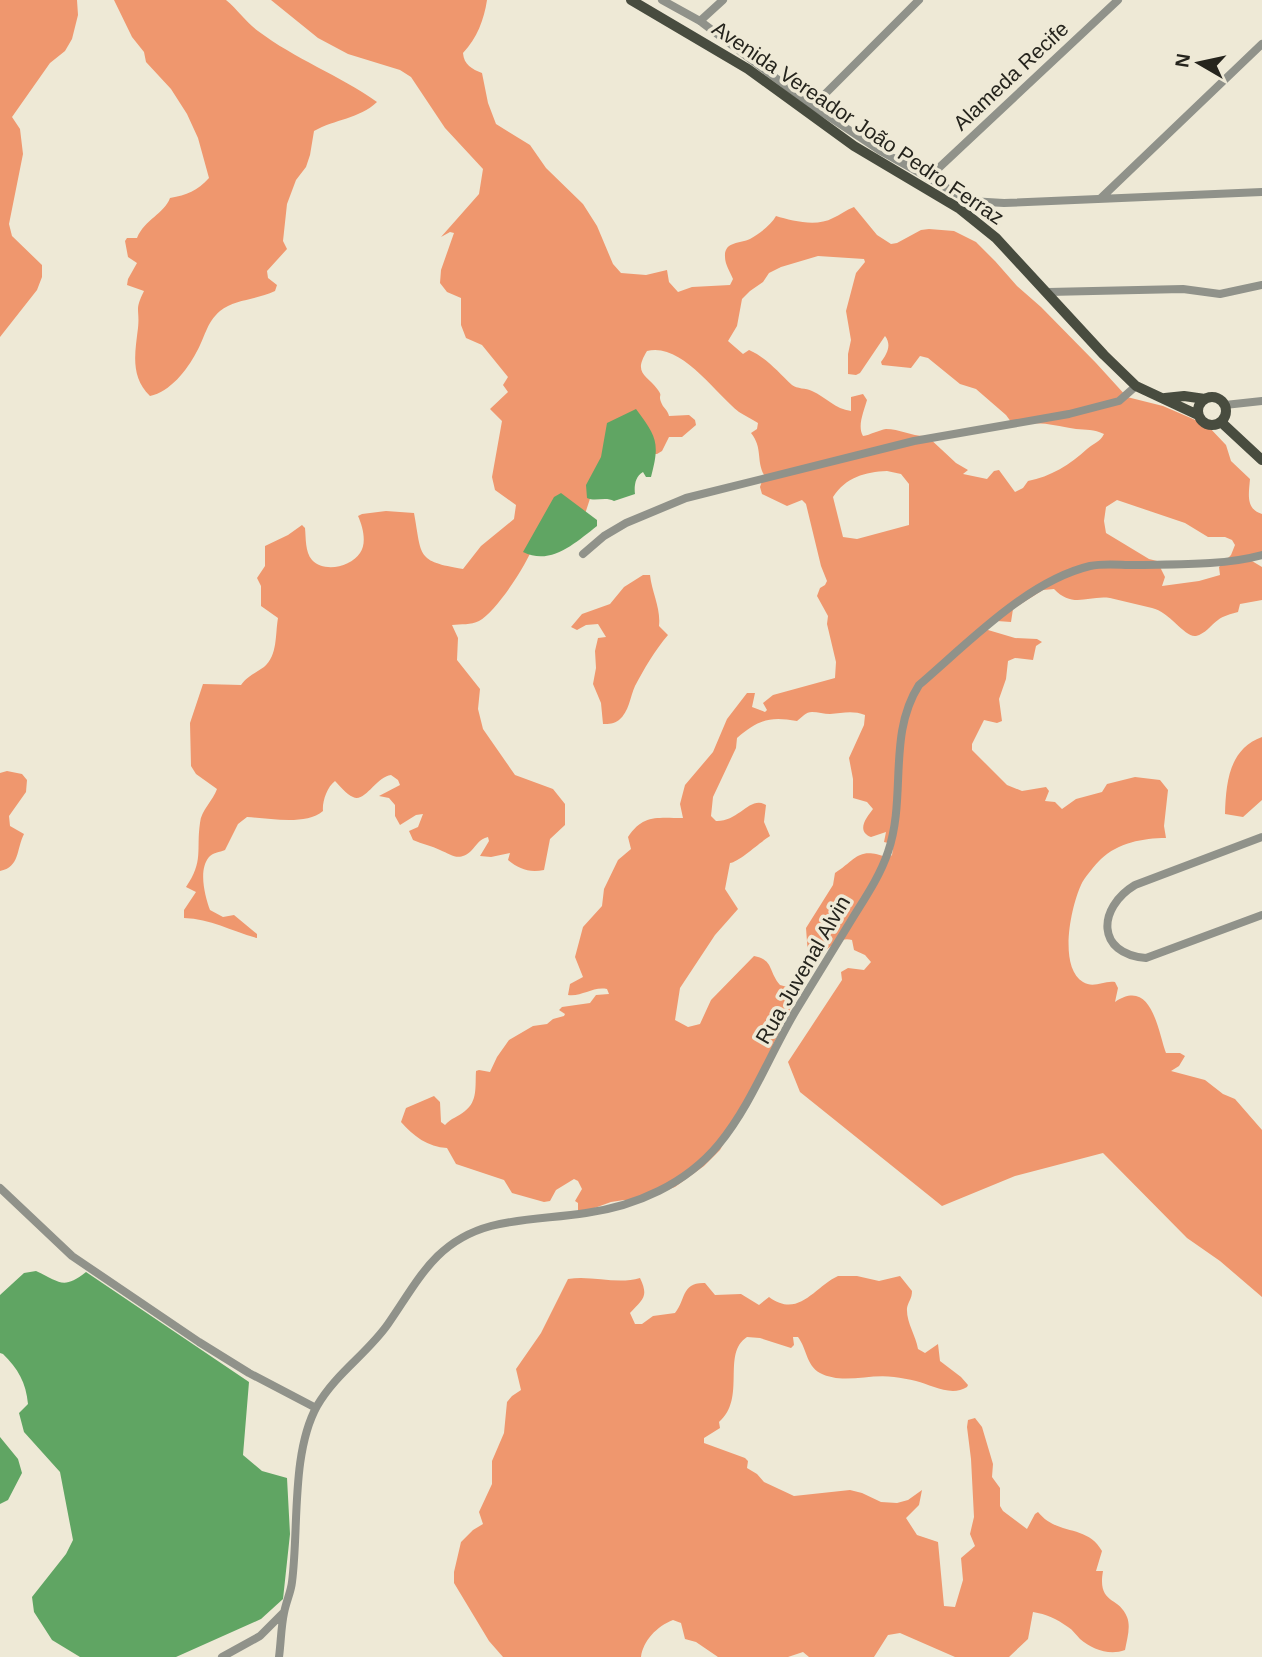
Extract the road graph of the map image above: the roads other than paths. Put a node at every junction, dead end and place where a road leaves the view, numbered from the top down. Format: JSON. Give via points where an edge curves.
{"nodes":[{"id":1,"x":631,"y":0,"type":"edge"},
{"id":2,"x":662,"y":0,"type":"edge"},
{"id":3,"x":723,"y":0,"type":"edge"},
{"id":4,"x":919,"y":0,"type":"edge"},
{"id":5,"x":1118,"y":0,"type":"edge"},
{"id":6,"x":700,"y":21,"type":"junction"},
{"id":7,"x":1262,"y":44,"type":"edge"},
{"id":8,"x":813,"y":106,"type":"junction"},
{"id":9,"x":928,"y":178,"type":"junction"},
{"id":10,"x":1262,"y":192,"type":"edge"},
{"id":11,"x":1101,"y":198,"type":"junction"},
{"id":12,"x":1262,"y":285,"type":"edge"},
{"id":13,"x":1048,"y":292,"type":"junction"},
{"id":14,"x":1136,"y":386,"type":"junction"},
{"id":15,"x":1164,"y":398,"type":"junction"},
{"id":16,"x":1205,"y":399,"type":"junction"},
{"id":17,"x":1262,"y":401,"type":"edge"},
{"id":18,"x":1225,"y":405,"type":"junction"},
{"id":19,"x":1198,"y":415,"type":"junction"},
{"id":20,"x":1220,"y":422,"type":"junction"},
{"id":21,"x":1262,"y":460,"type":"edge"},
{"id":22,"x":583,"y":554,"type":"dead end"},
{"id":23,"x":1262,"y":555,"type":"edge"},
{"id":24,"x":1262,"y":837,"type":"edge"},
{"id":25,"x":1262,"y":915,"type":"edge"},
{"id":26,"x":0,"y":1188,"type":"edge"},
{"id":27,"x":316,"y":1408,"type":"junction"},
{"id":28,"x":284,"y":1612,"type":"junction"},
{"id":29,"x":222,"y":1657,"type":"edge"},
{"id":30,"x":279,"y":1657,"type":"edge"}],
"edges":[{"from":1,"to":13,"type":"main road","name":"Avenida Vereador João Pedro Ferraz","via":[[748,69],[854,146],[960,209],[996,238]]},
{"from":2,"to":6,"type":"street"},
{"from":3,"to":6,"type":"street"},
{"from":4,"to":8,"type":"street"},
{"from":5,"to":9,"type":"street","name":"Alameda Recife"},
{"from":6,"to":8,"type":"street"},
{"from":7,"to":11,"type":"street"},
{"from":8,"to":9,"type":"street"},
{"from":9,"to":11,"type":"street","via":[[970,201]]},
{"from":10,"to":11,"type":"street"},
{"from":12,"to":13,"type":"street","via":[[1220,294],[1183,289]]},
{"from":13,"to":14,"type":"main road","name":"Avenida Vereador João Pedro Ferraz"},
{"from":14,"to":15,"type":"main road","name":"Avenida Vereador João Pedro Ferraz"},
{"from":14,"to":22,"type":"street","via":[[1119,401],[1069,414],[914,441],[686,498],[626,523]]},
{"from":15,"to":16,"type":"main road","name":"Avenida Vereador João Pedro Ferraz"},
{"from":15,"to":19,"type":"main road","name":"Avenida Vereador João Pedro Ferraz"},
{"from":16,"to":18,"type":"main road","via":[[1219,398]]},
{"from":16,"to":19,"type":"main road"},
{"from":17,"to":18,"type":"street"},
{"from":18,"to":20,"type":"main road","via":[[1226,415]]},
{"from":19,"to":20,"type":"main road","via":[[1208,425]]},
{"from":20,"to":21,"type":"main road"},
{"from":23,"to":27,"type":"street","name":"Rua Juvenal Alvin","via":[[1204,563],[1092,566],[1072,573],[998,616],[919,685],[905,716],[895,824],[878,876],[719,1144],[678,1182],[621,1205],[490,1226],[451,1244],[429,1262],[373,1344],[345,1368]]},
{"from":24,"to":25,"type":"street","via":[[1135,886],[1113,904],[1107,925],[1121,951],[1146,958]]},
{"from":26,"to":27,"type":"street","via":[[72,1256],[199,1342]]},
{"from":27,"to":28,"type":"street","name":"Rua Juvenal Alvin","via":[[300,1470],[292,1582]]},
{"from":28,"to":29,"type":"street","via":[[260,1636]]},
{"from":28,"to":30,"type":"street","name":"Rua Juvenal Alvin"}]}
